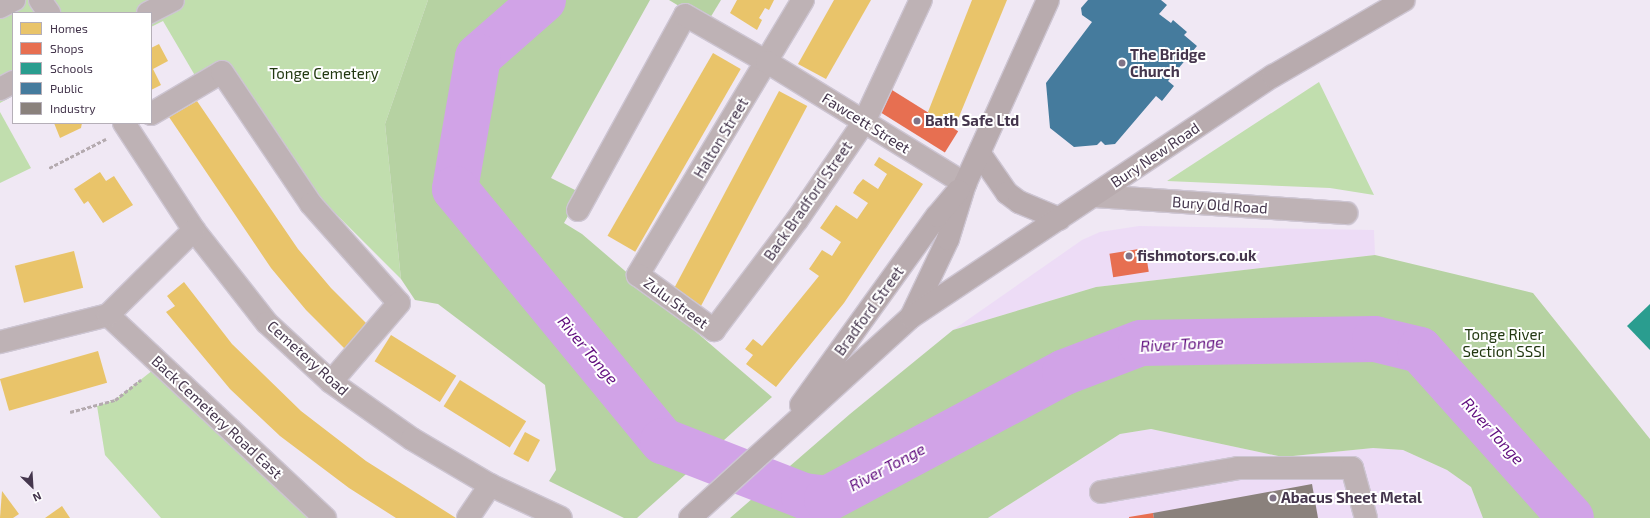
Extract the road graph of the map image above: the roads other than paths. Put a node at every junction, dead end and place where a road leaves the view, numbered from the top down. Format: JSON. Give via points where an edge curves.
{"nodes":[{"id":1,"x":14,"y":0,"type":"edge"},
{"id":2,"x":40,"y":0,"type":"edge"},
{"id":3,"x":173,"y":0,"type":"edge"},
{"id":4,"x":803,"y":0,"type":"edge"},
{"id":5,"x":921,"y":0,"type":"edge"},
{"id":6,"x":1048,"y":0,"type":"edge"},
{"id":7,"x":1396,"y":2,"type":"edge"},
{"id":8,"x":0,"y":7,"type":"edge"},
{"id":9,"x":48,"y":12,"type":"edge"},
{"id":10,"x":150,"y":12,"type":"edge"},
{"id":11,"x":767,"y":62,"type":"junction"},
{"id":12,"x":12,"y":83,"type":"edge"},
{"id":13,"x":0,"y":89,"type":"edge"},
{"id":14,"x":152,"y":113,"type":"edge"},
{"id":15,"x":864,"y":122,"type":"junction"},
{"id":16,"x":129,"y":125,"type":"edge"},
{"id":17,"x":980,"y":154,"type":"junction"},
{"id":18,"x":965,"y":184,"type":"junction"},
{"id":19,"x":1095,"y":196,"type":"junction"},
{"id":20,"x":578,"y":210,"type":"dead end"},
{"id":21,"x":1346,"y":213,"type":"dead end"},
{"id":22,"x":1060,"y":218,"type":"junction"},
{"id":23,"x":194,"y":230,"type":"junction"},
{"id":24,"x":638,"y":275,"type":"joint"},
{"id":25,"x":108,"y":315,"type":"junction"},
{"id":26,"x":911,"y":317,"type":"junction"},
{"id":27,"x":714,"y":330,"type":"joint"},
{"id":28,"x":0,"y":342,"type":"edge"},
{"id":29,"x":331,"y":382,"type":"junction"},
{"id":30,"x":769,"y":446,"type":"junction"},
{"id":31,"x":490,"y":485,"type":"junction"},
{"id":32,"x":1100,"y":492,"type":"dead end"},
{"id":33,"x":325,"y":518,"type":"edge"},
{"id":34,"x":468,"y":518,"type":"edge"},
{"id":35,"x":561,"y":518,"type":"edge"},
{"id":36,"x":690,"y":518,"type":"edge"},
{"id":37,"x":1366,"y":518,"type":"edge"}],
"edges":[{"from":1,"to":8,"type":"street"},
{"from":2,"to":9,"type":"street"},
{"from":3,"to":10,"type":"street"},
{"from":4,"to":11,"type":"street","name":"Halton Street"},
{"from":5,"to":15,"type":"street","name":"Back Bradford Street"},
{"from":6,"to":17,"type":"main road","name":"Bradford Street"},
{"from":7,"to":19,"type":"main road","name":"Bury New Road","via":[[1273,76]]},
{"from":11,"to":15,"type":"street","name":"Fawcett Street"},
{"from":11,"to":20,"type":"street","name":"Fawcett Street","via":[[685,15]]},
{"from":11,"to":24,"type":"street","name":"Halton Street"},
{"from":12,"to":13,"type":"street"},
{"from":14,"to":29,"type":"street","via":[[222,72],[311,204],[399,303]]},
{"from":15,"to":18,"type":"street","name":"Fawcett Street"},
{"from":15,"to":27,"type":"street","name":"Back Bradford Street","via":[[797,220]]},
{"from":16,"to":23,"type":"street","name":"Cemetery Road"},
{"from":17,"to":18,"type":"main road","name":"Bradford Street"},
{"from":17,"to":22,"type":"main road","via":[[1007,193],[1019,202]]},
{"from":18,"to":26,"type":"main road","name":"Bradford Street","via":[[948,240]]},
{"from":18,"to":30,"type":"main road","name":"Bradford Street","via":[[938,216]]},
{"from":19,"to":21,"type":"street","name":"Bury Old Road"},
{"from":19,"to":22,"type":"main road","name":"Bury New Road"},
{"from":22,"to":26,"type":"main road","name":"Bury New Road"},
{"from":23,"to":25,"type":"street"},
{"from":23,"to":29,"type":"street","name":"Cemetery Road","via":[[267,323]]},
{"from":24,"to":27,"type":"street","name":"Zulu Street"},
{"from":25,"to":28,"type":"street"},
{"from":25,"to":33,"type":"street","name":"Back Cemetery Road East"},
{"from":26,"to":30,"type":"main road"},
{"from":29,"to":31,"type":"street","name":"Cemetery Road","via":[[412,440]]},
{"from":30,"to":36,"type":"main road"},
{"from":31,"to":34,"type":"street"},
{"from":31,"to":35,"type":"street","name":"Cemetery Road"},
{"from":32,"to":37,"type":"street","via":[[1238,468],[1352,468]]}]}
